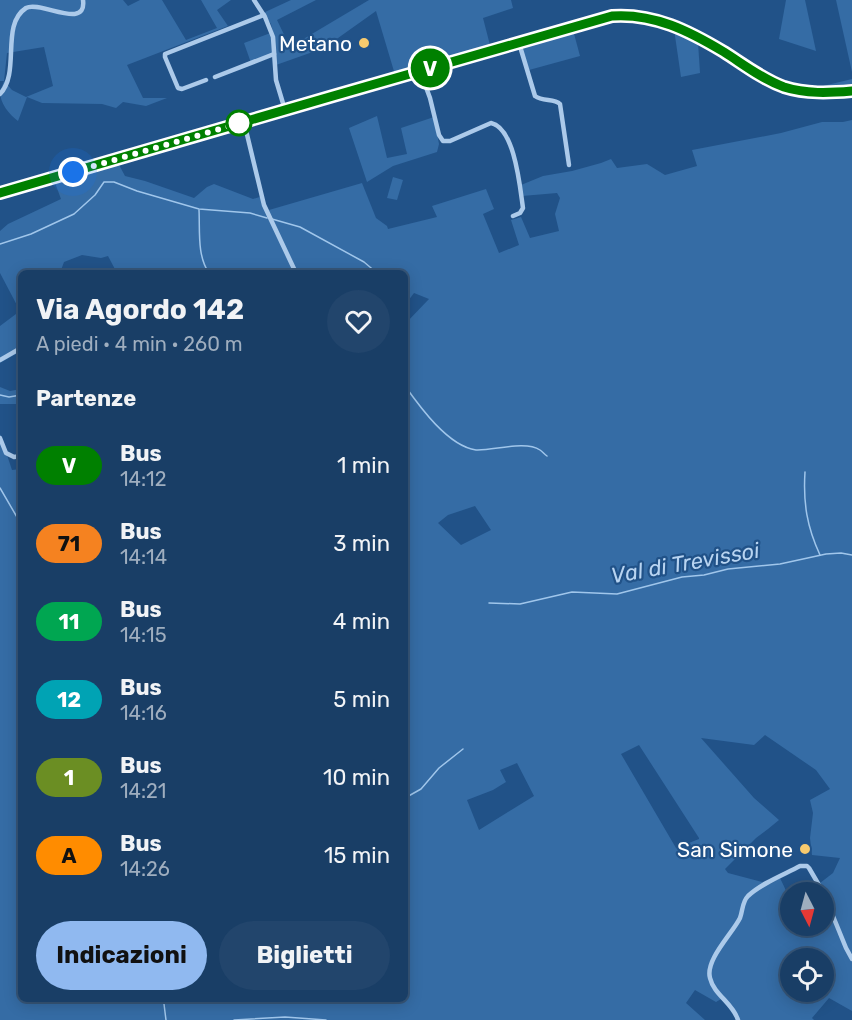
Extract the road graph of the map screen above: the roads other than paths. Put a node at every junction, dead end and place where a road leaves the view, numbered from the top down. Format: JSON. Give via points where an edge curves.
{"nodes":[{"id":1,"x":83,"y":0,"type":"edge"},
{"id":2,"x":254,"y":0,"type":"edge"},
{"id":3,"x":264,"y":15,"type":"junction"},
{"id":4,"x":519,"y":43,"type":"junction"},
{"id":5,"x":274,"y":54,"type":"junction"},
{"id":6,"x":420,"y":71,"type":"junction"},
{"id":7,"x":215,"y":76,"type":"dead end"},
{"id":8,"x":206,"y":80,"type":"dead end"},
{"id":9,"x":852,"y":91,"type":"edge"},
{"id":10,"x":0,"y":94,"type":"edge"},
{"id":11,"x":285,"y":110,"type":"junction"},
{"id":12,"x":244,"y":122,"type":"junction"},
{"id":13,"x":569,"y":165,"type":"dead end"},
{"id":14,"x":0,"y":193,"type":"edge"},
{"id":15,"x":513,"y":216,"type":"dead end"},
{"id":16,"x":295,"y":270,"type":"edge"},
{"id":17,"x":18,"y":350,"type":"edge"},
{"id":18,"x":0,"y":360,"type":"edge"},
{"id":19,"x":0,"y":438,"type":"edge"},
{"id":20,"x":18,"y":456,"type":"edge"},
{"id":21,"x":817,"y":882,"type":"edge"},
{"id":22,"x":834,"y":919,"type":"edge"},
{"id":23,"x":852,"y":959,"type":"edge"},
{"id":24,"x":738,"y":1020,"type":"edge"}],
"edges":[{"from":1,"to":10,"type":"street","via":[[82,11],[78,13],[34,6],[20,13],[12,33],[8,81]]},
{"from":2,"to":3,"type":"street"},
{"from":3,"to":5,"type":"street","via":[[273,37]]},
{"from":3,"to":8,"type":"street","via":[[165,54],[178,88]]},
{"from":4,"to":6,"type":"main road"},
{"from":4,"to":9,"type":"main road","via":[[612,16],[639,16],[683,30],[784,87],[811,92]]},
{"from":4,"to":13,"type":"street","via":[[536,96],[557,101],[561,106]]},
{"from":5,"to":7,"type":"street"},
{"from":5,"to":11,"type":"street","via":[[276,80]]},
{"from":6,"to":11,"type":"main road"},
{"from":6,"to":15,"type":"street","via":[[443,141],[491,123],[503,132],[516,159],[523,207]]},
{"from":11,"to":12,"type":"main road"},
{"from":12,"to":14,"type":"main road"},
{"from":12,"to":16,"type":"street","via":[[264,205]]},
{"from":17,"to":18,"type":"street"},
{"from":19,"to":20,"type":"street","via":[[6,453]]},
{"from":21,"to":24,"type":"street","via":[[807,866],[800,866],[747,897],[740,917],[709,970],[711,981]]},
{"from":22,"to":23,"type":"street"}]}
